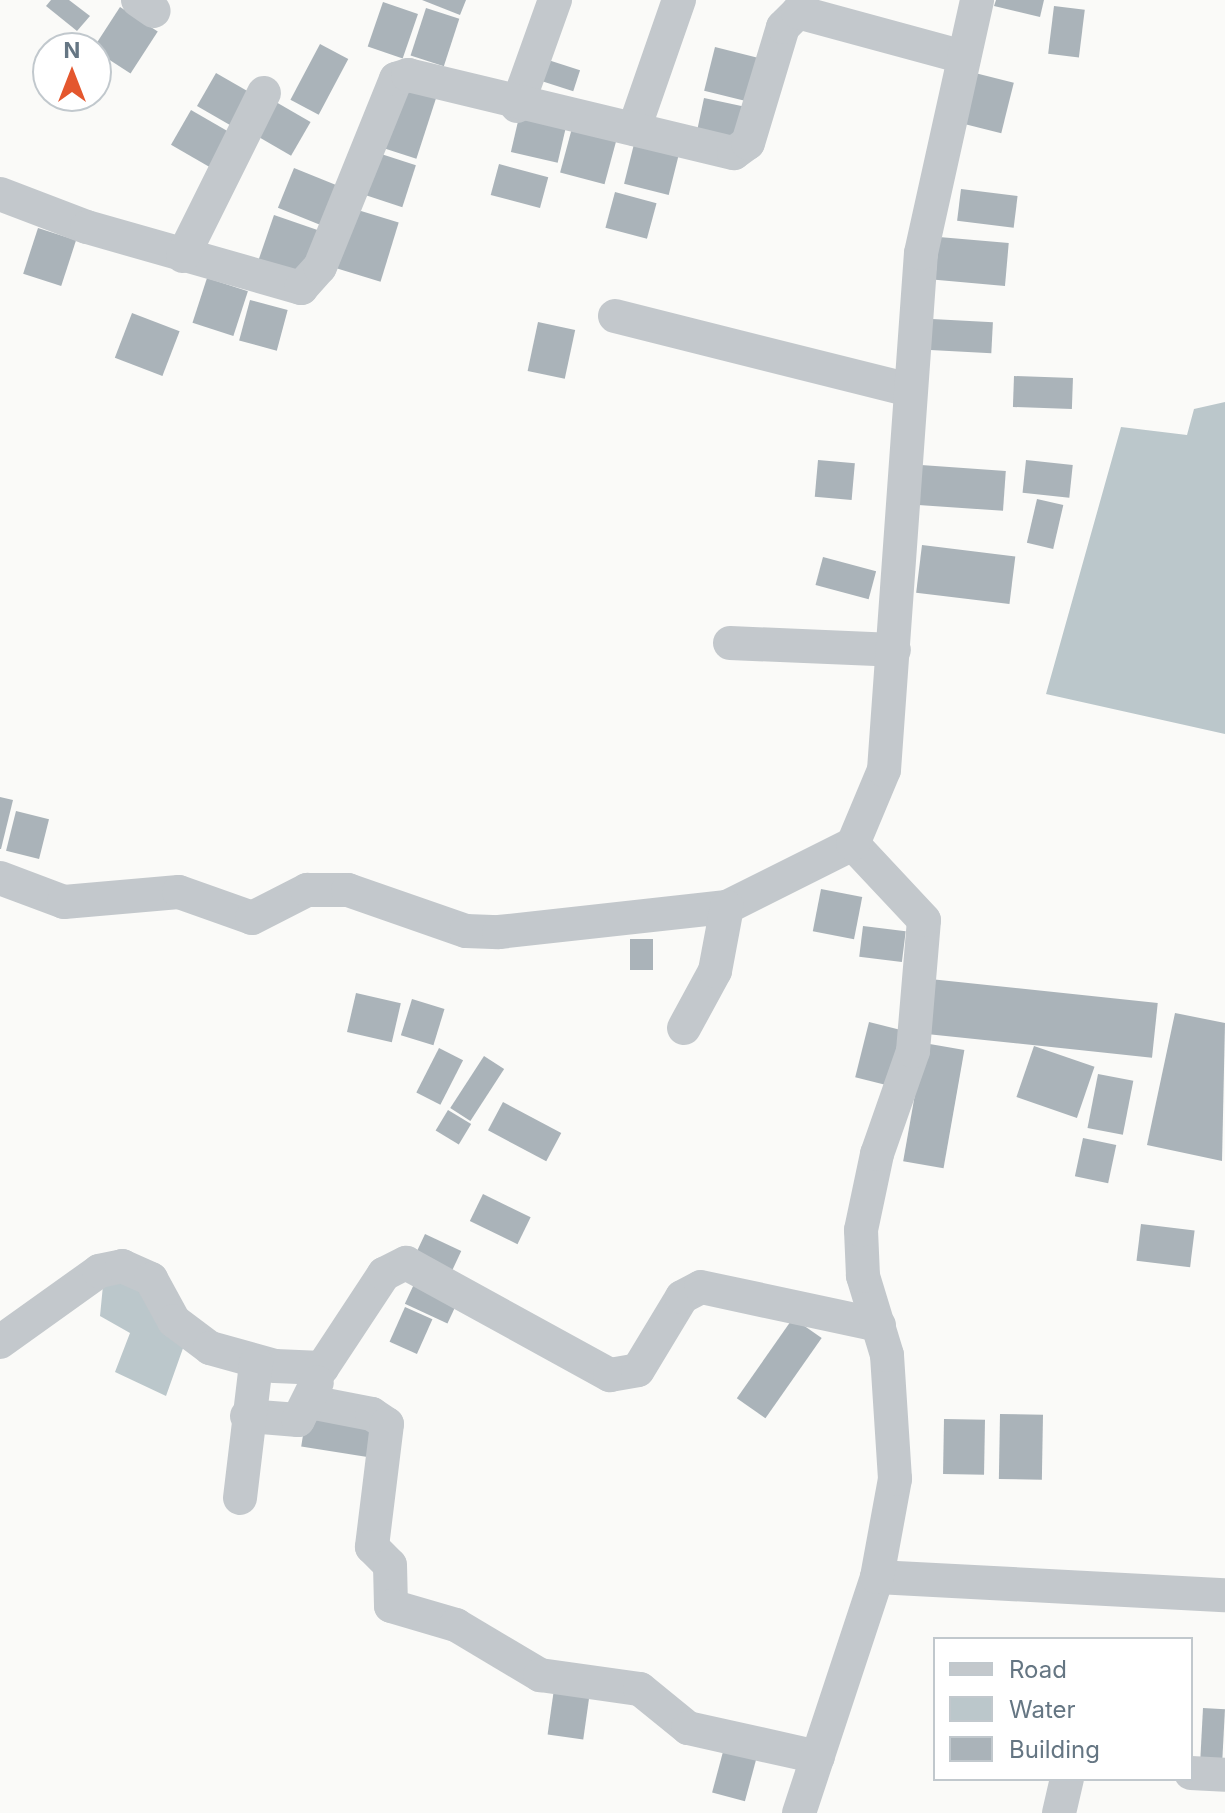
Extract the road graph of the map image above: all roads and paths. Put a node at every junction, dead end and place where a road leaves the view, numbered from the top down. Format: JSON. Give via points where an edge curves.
{"nodes":[{"id":1,"x":555,"y":0,"type":"edge"},
{"id":2,"x":679,"y":0,"type":"edge"},
{"id":3,"x":977,"y":0,"type":"edge"},
{"id":4,"x":964,"y":57,"type":"junction"},
{"id":5,"x":264,"y":93,"type":"dead end"},
{"id":6,"x":517,"y":106,"type":"junction"},
{"id":7,"x":634,"y":129,"type":"junction"},
{"id":8,"x":0,"y":194,"type":"edge"},
{"id":9,"x":183,"y":256,"type":"junction"},
{"id":10,"x":615,"y":316,"type":"dead end"},
{"id":11,"x":909,"y":390,"type":"junction"},
{"id":12,"x":730,"y":643,"type":"dead end"},
{"id":13,"x":894,"y":650,"type":"junction"},
{"id":14,"x":853,"y":844,"type":"junction"},
{"id":15,"x":0,"y":878,"type":"edge"},
{"id":16,"x":727,"y":907,"type":"junction"},
{"id":17,"x":684,"y":1028,"type":"dead end"},
{"id":18,"x":879,"y":1325,"type":"junction"},
{"id":19,"x":0,"y":1342,"type":"edge"},
{"id":20,"x":256,"y":1363,"type":"junction"},
{"id":21,"x":322,"y":1368,"type":"junction"},
{"id":22,"x":310,"y":1402,"type":"junction"},
{"id":23,"x":247,"y":1416,"type":"junction"},
{"id":24,"x":240,"y":1498,"type":"dead end"},
{"id":25,"x":877,"y":1577,"type":"junction"},
{"id":26,"x":1225,"y":1595,"type":"edge"},
{"id":27,"x":818,"y":1757,"type":"junction"},
{"id":28,"x":1193,"y":1773,"type":"edge"},
{"id":29,"x":1225,"y":1775,"type":"edge"},
{"id":30,"x":1067,"y":1781,"type":"edge"},
{"id":31,"x":799,"y":1813,"type":"edge"},
{"id":32,"x":1059,"y":1813,"type":"edge"}],
"edges":[{"from":1,"to":6,"type":"street"},
{"from":2,"to":7,"type":"street"},
{"from":3,"to":4,"type":"street"},
{"from":4,"to":7,"type":"street","via":[[798,12],[783,27],[743,150]]},
{"from":4,"to":11,"type":"street","via":[[921,253]]},
{"from":5,"to":9,"type":"street"},
{"from":6,"to":7,"type":"street"},
{"from":6,"to":9,"type":"street","via":[[408,75],[396,79],[320,267],[301,288]]},
{"from":8,"to":9,"type":"street"},
{"from":10,"to":11,"type":"street"},
{"from":11,"to":13,"type":"street"},
{"from":12,"to":13,"type":"street"},
{"from":13,"to":14,"type":"street","via":[[880,790]]},
{"from":14,"to":16,"type":"street"},
{"from":14,"to":18,"type":"street","via":[[924,920],[913,1051],[877,1154],[861,1230],[863,1276]]},
{"from":15,"to":16,"type":"street","via":[[64,902],[179,892],[252,918],[307,890],[348,890],[466,931],[499,932]]},
{"from":16,"to":17,"type":"street","via":[[715,971]]},
{"from":18,"to":21,"type":"street","via":[[701,1287],[682,1297],[638,1370],[610,1375],[406,1263],[384,1274]]},
{"from":18,"to":25,"type":"street","via":[[895,1419],[895,1479]]},
{"from":19,"to":20,"type":"street","via":[[99,1271],[122,1266],[151,1279],[189,1334]]},
{"from":20,"to":21,"type":"street"},
{"from":20,"to":23,"type":"street"},
{"from":21,"to":22,"type":"street"},
{"from":22,"to":23,"type":"street","via":[[294,1422]]},
{"from":22,"to":27,"type":"street","via":[[372,1414],[387,1424],[372,1547],[390,1565],[391,1606],[456,1625],[540,1675],[640,1689],[688,1728]]},
{"from":23,"to":24,"type":"street"},
{"from":25,"to":26,"type":"street"},
{"from":25,"to":27,"type":"street"},
{"from":27,"to":31,"type":"street"},
{"from":28,"to":29,"type":"street"},
{"from":30,"to":32,"type":"street"}]}
